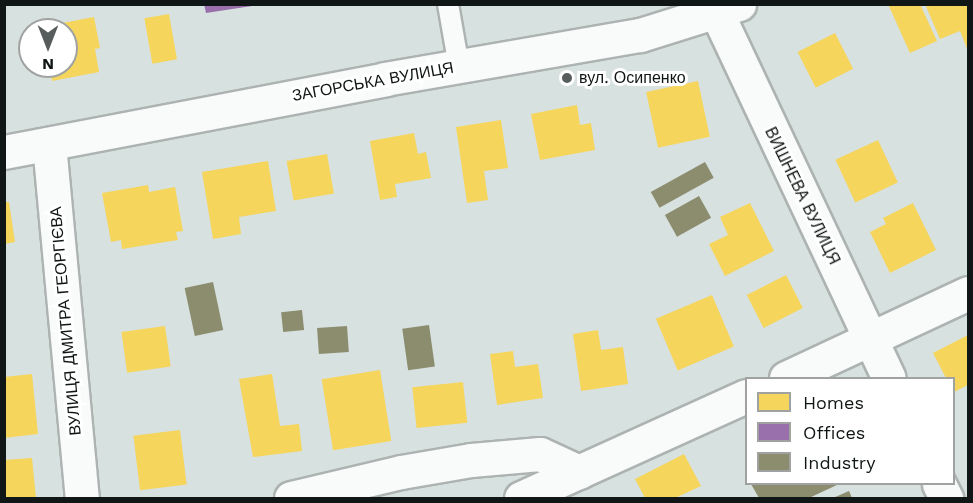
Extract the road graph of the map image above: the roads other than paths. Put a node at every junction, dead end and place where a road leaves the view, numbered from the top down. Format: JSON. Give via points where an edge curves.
{"nodes":[{"id":1,"x":448,"y":4,"type":"edge"},
{"id":2,"x":728,"y":9,"type":"edge"},
{"id":3,"x":459,"y":67,"type":"junction"},
{"id":4,"x":49,"y":144,"type":"junction"},
{"id":5,"x":4,"y":152,"type":"edge"},
{"id":6,"x":969,"y":293,"type":"edge"},
{"id":7,"x":871,"y":340,"type":"junction"},
{"id":8,"x":788,"y":377,"type":"edge"},
{"id":9,"x":889,"y":377,"type":"edge"},
{"id":10,"x":745,"y":397,"type":"edge"},
{"id":11,"x":579,"y":471,"type":"junction"},
{"id":12,"x":82,"y":498,"type":"edge"},
{"id":13,"x":291,"y":498,"type":"edge"},
{"id":14,"x":521,"y":498,"type":"edge"}],
"edges":[{"from":1,"to":3,"type":"lane"},
{"from":2,"to":3,"type":"street","name":"ЗАГОРСЬКА ВУЛИЦЯ","via":[[640,35]]},
{"from":2,"to":7,"type":"street","name":"ВИШНЕВА ВУЛИЦЯ"},
{"from":3,"to":4,"type":"street","name":"ЗАГОРСЬКА ВУЛИЦЯ"},
{"from":4,"to":5,"type":"street","name":"ЗАГОРСЬКА ВУЛИЦЯ"},
{"from":4,"to":12,"type":"street","name":"ВУЛИЦЯ ДМИТРА ГЕОРГІЄВА"},
{"from":6,"to":7,"type":"street"},
{"from":7,"to":8,"type":"street"},
{"from":7,"to":9,"type":"street","name":"ВИШНЕВА ВУЛИЦЯ"},
{"from":10,"to":11,"type":"street"},
{"from":11,"to":13,"type":"street","via":[[540,454],[471,460],[401,471]]},
{"from":11,"to":14,"type":"street"}]}
